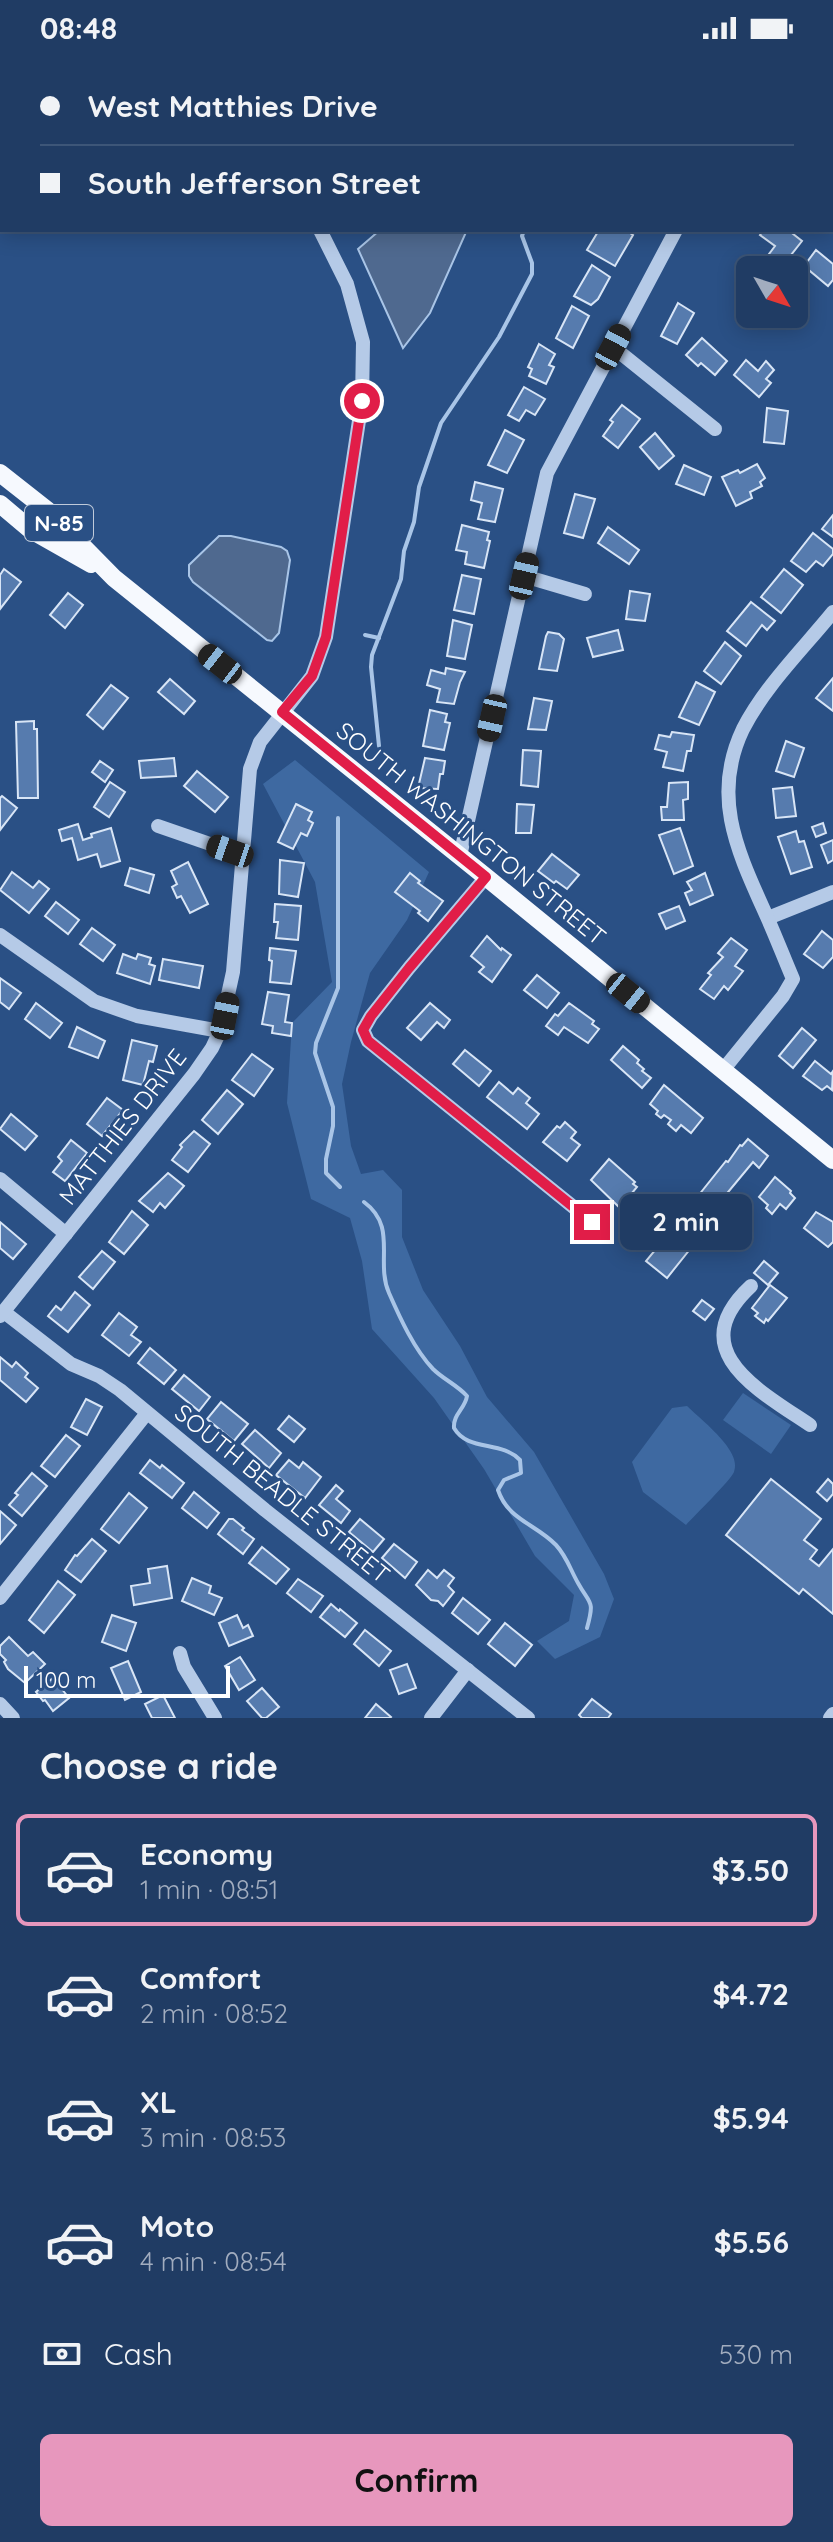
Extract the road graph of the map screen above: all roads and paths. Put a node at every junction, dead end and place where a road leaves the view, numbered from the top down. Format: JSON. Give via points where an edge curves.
{"nodes":[{"id":1,"x":322,"y":232,"type":"edge"},
{"id":2,"x":675,"y":232,"type":"edge"},
{"id":3,"x":613,"y":347,"type":"junction"},
{"id":4,"x":715,"y":429,"type":"dead end"},
{"id":5,"x":0,"y":473,"type":"edge"},
{"id":6,"x":0,"y":504,"type":"edge"},
{"id":7,"x":524,"y":576,"type":"junction"},
{"id":8,"x":114,"y":578,"type":"junction"},
{"id":9,"x":585,"y":594,"type":"dead end"},
{"id":10,"x":833,"y":612,"type":"edge"},
{"id":11,"x":282,"y":712,"type":"junction"},
{"id":12,"x":158,"y":826,"type":"dead end"},
{"id":13,"x":242,"y":855,"type":"junction"},
{"id":14,"x":460,"y":856,"type":"junction"},
{"id":15,"x":486,"y":877,"type":"junction"},
{"id":16,"x":833,"y":892,"type":"edge"},
{"id":17,"x":768,"y":918,"type":"junction"},
{"id":18,"x":0,"y":935,"type":"edge"},
{"id":19,"x":220,"y":1031,"type":"junction"},
{"id":20,"x":723,"y":1070,"type":"junction"},
{"id":21,"x":833,"y":1160,"type":"edge"},
{"id":22,"x":0,"y":1179,"type":"edge"},
{"id":23,"x":592,"y":1222,"type":"dead end"},
{"id":24,"x":66,"y":1234,"type":"junction"},
{"id":25,"x":751,"y":1286,"type":"dead end"},
{"id":26,"x":2,"y":1314,"type":"edge"},
{"id":27,"x":147,"y":1413,"type":"junction"},
{"id":28,"x":810,"y":1425,"type":"dead end"},
{"id":29,"x":0,"y":1598,"type":"edge"},
{"id":30,"x":180,"y":1653,"type":"dead end"},
{"id":31,"x":468,"y":1670,"type":"junction"},
{"id":32,"x":0,"y":1704,"type":"edge"},
{"id":33,"x":13,"y":1718,"type":"edge"},
{"id":34,"x":215,"y":1718,"type":"edge"},
{"id":35,"x":431,"y":1718,"type":"edge"},
{"id":36,"x":528,"y":1718,"type":"edge"}],
"edges":[{"from":1,"to":11,"type":"street","name":"MATTHIES DRIVE","via":[[347,284],[363,342],[362,401],[326,637],[312,676]]},
{"from":2,"to":3,"type":"street"},
{"from":3,"to":4,"type":"street"},
{"from":3,"to":7,"type":"street","via":[[547,473]]},
{"from":5,"to":8,"type":"main road","name":"SOUTH WASHINGTON STREET","number":"N-85","via":[[47,510]]},
{"from":6,"to":8,"type":"main road","name":"SOUTH WASHINGTON STREET","number":"N-85","via":[[31,530]]},
{"from":7,"to":9,"type":"street"},
{"from":7,"to":14,"type":"street"},
{"from":8,"to":11,"type":"main road","name":"SOUTH WASHINGTON STREET","number":"N-85"},
{"from":10,"to":17,"type":"street","via":[[765,695],[743,730],[733,759],[729,817],[746,874]]},
{"from":11,"to":13,"type":"street","name":"MATTHIES DRIVE","via":[[260,742],[250,769]]},
{"from":11,"to":14,"type":"main road","name":"SOUTH WASHINGTON STREET","number":"N-85"},
{"from":12,"to":13,"type":"street"},
{"from":13,"to":19,"type":"street","name":"MATTHIES DRIVE","via":[[233,972]]},
{"from":14,"to":15,"type":"main road","name":"SOUTH WASHINGTON STREET","number":"N-85"},
{"from":15,"to":20,"type":"main road","name":"SOUTH WASHINGTON STREET","number":"N-85"},
{"from":15,"to":23,"type":"street","via":[[363,1030],[368,1041]]},
{"from":16,"to":17,"type":"street"},
{"from":17,"to":20,"type":"street","via":[[793,979]]},
{"from":18,"to":19,"type":"street","via":[[94,1001],[137,1016]]},
{"from":19,"to":24,"type":"street","name":"MATTHIES DRIVE","via":[[194,1074]]},
{"from":20,"to":21,"type":"main road","name":"SOUTH WASHINGTON STREET","number":"N-85"},
{"from":22,"to":24,"type":"street"},
{"from":24,"to":26,"type":"street","name":"MATTHIES DRIVE"},
{"from":25,"to":28,"type":"street","via":[[727,1316],[724,1347],[753,1387]]},
{"from":26,"to":27,"type":"street","name":"SOUTH BEADLE STREET"},
{"from":27,"to":29,"type":"street"},
{"from":27,"to":31,"type":"street","name":"SOUTH BEADLE STREET"},
{"from":30,"to":34,"type":"street"},
{"from":31,"to":35,"type":"street"},
{"from":31,"to":36,"type":"street","name":"SOUTH BEADLE STREET"},
{"from":32,"to":33,"type":"street"}]}
